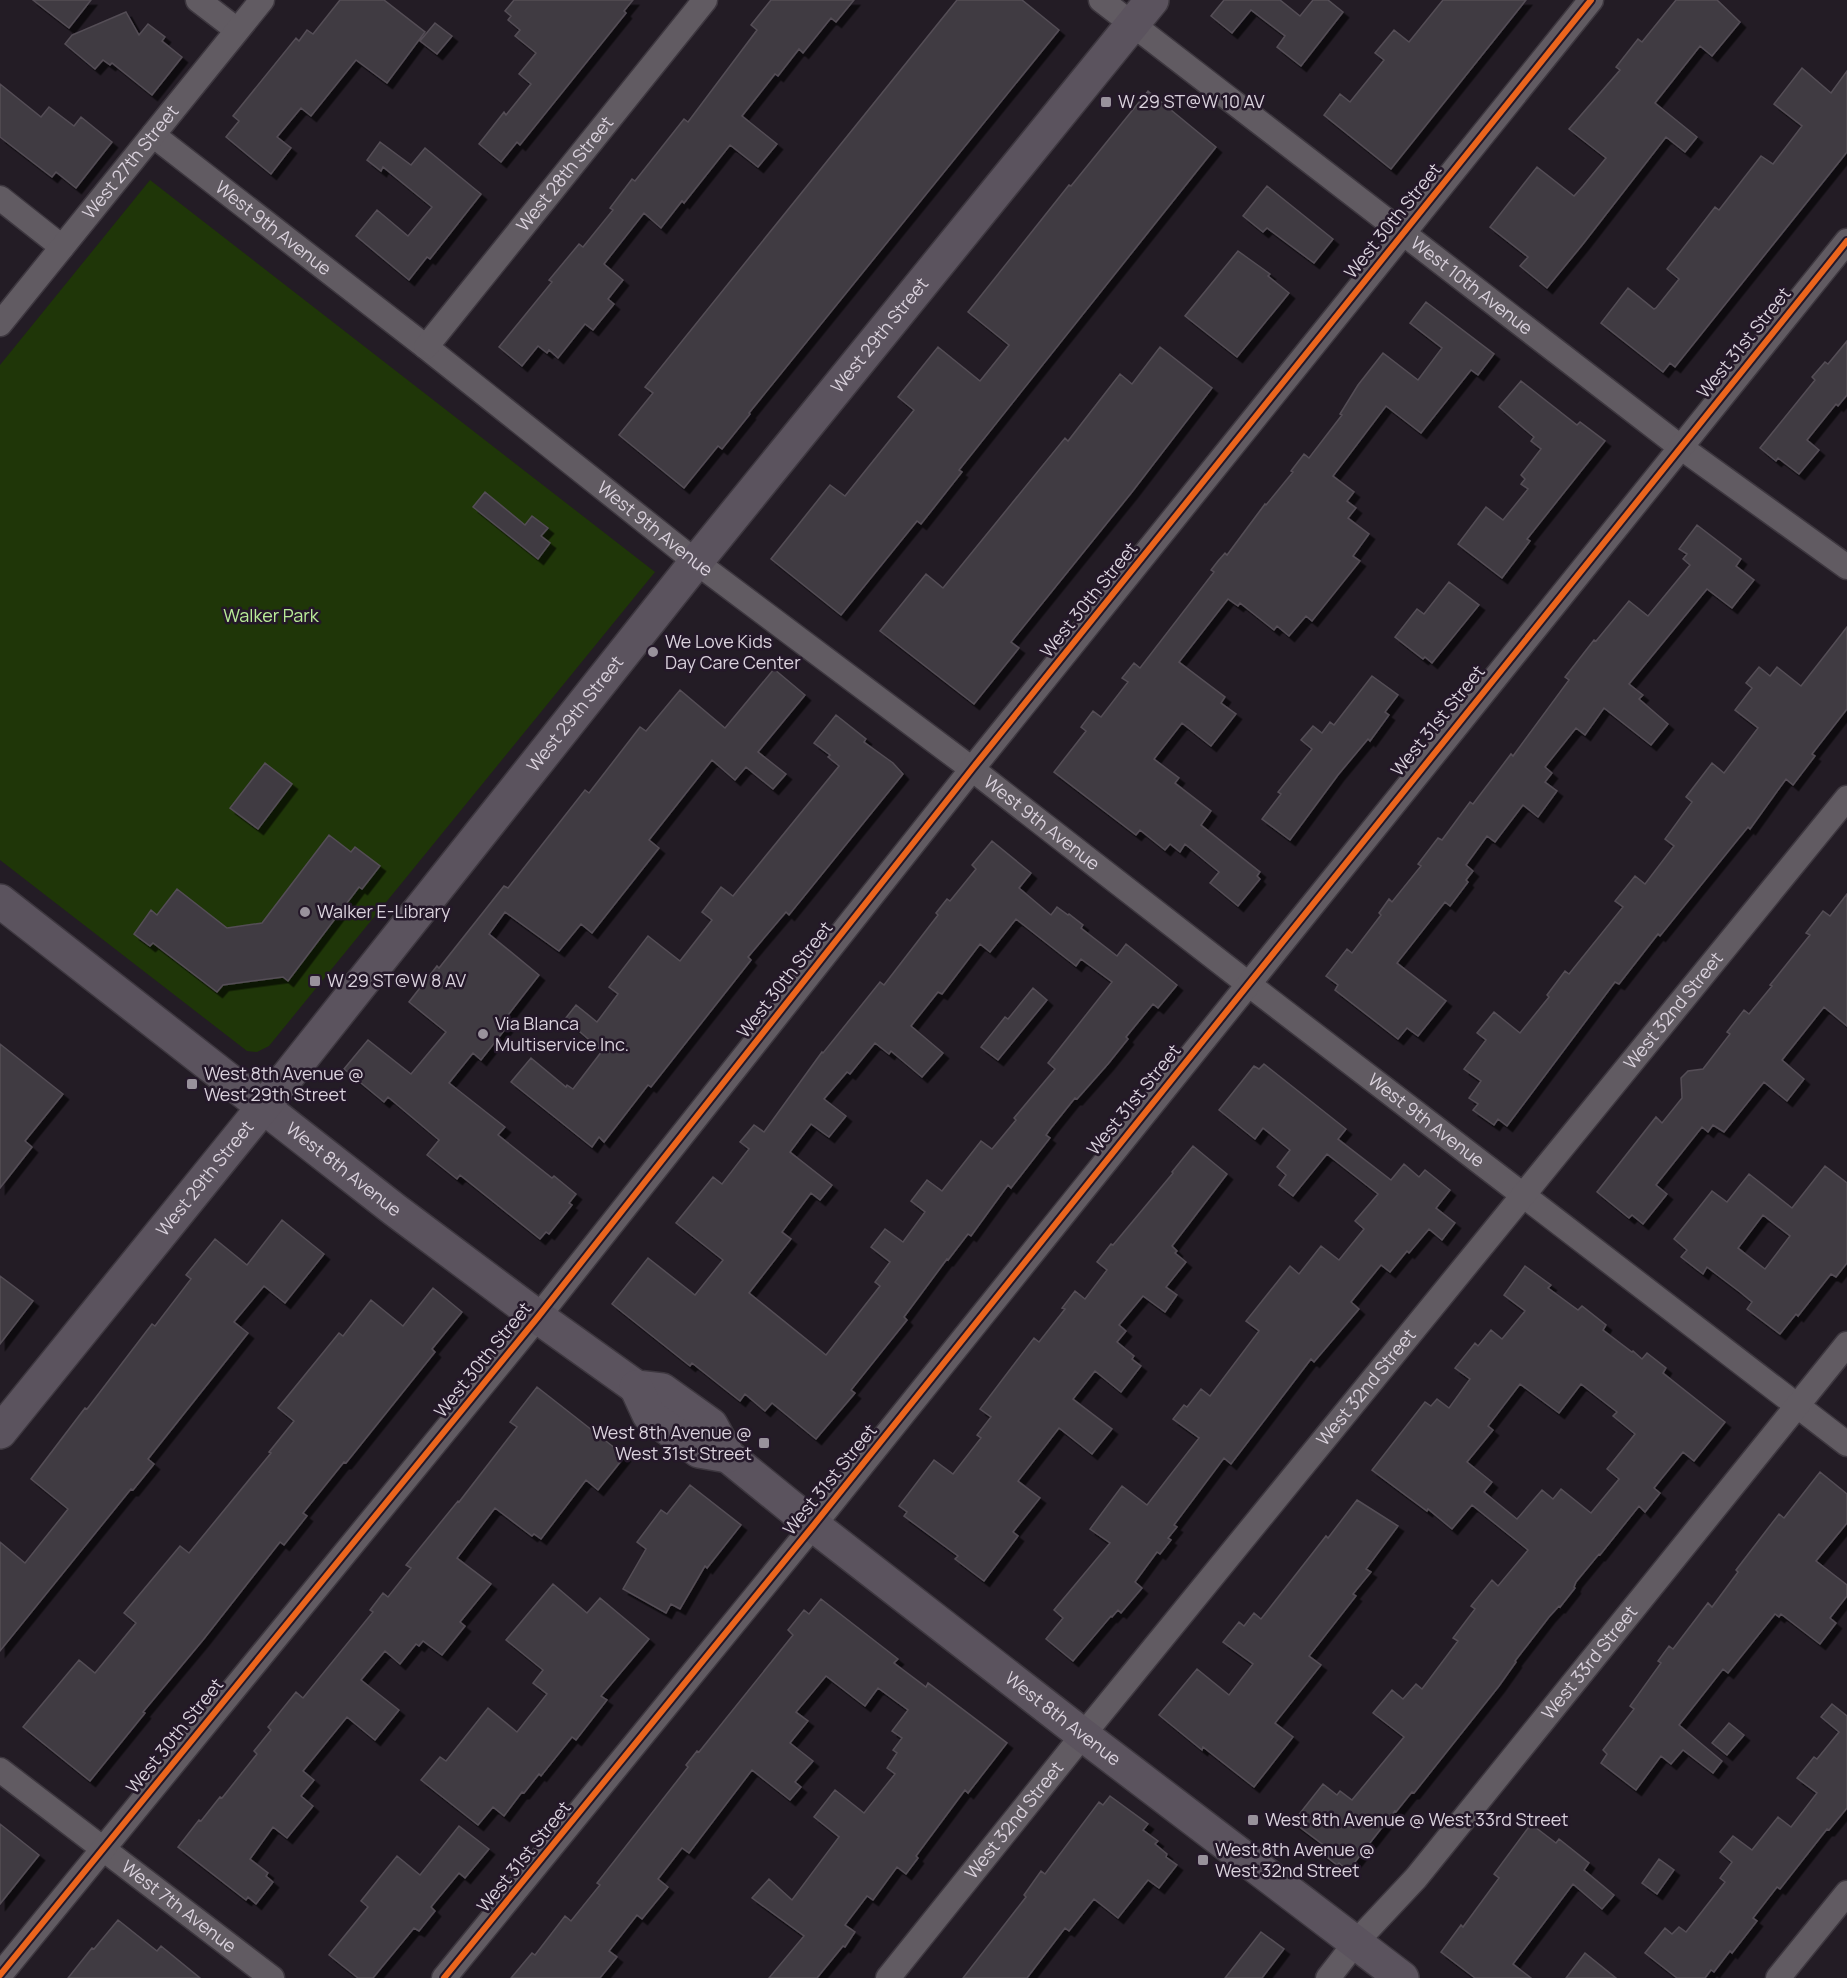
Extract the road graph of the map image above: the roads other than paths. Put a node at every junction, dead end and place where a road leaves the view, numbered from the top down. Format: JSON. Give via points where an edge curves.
{"nodes":[{"id":1,"x":198,"y":0,"type":"edge"},
{"id":2,"x":261,"y":0,"type":"edge"},
{"id":3,"x":705,"y":0,"type":"edge"},
{"id":4,"x":1101,"y":0,"type":"edge"},
{"id":5,"x":1591,"y":0,"type":"edge"},
{"id":6,"x":1142,"y":12,"type":"edge"},
{"id":7,"x":237,"y":30,"type":"junction"},
{"id":8,"x":153,"y":135,"type":"junction"},
{"id":9,"x":0,"y":198,"type":"edge"},
{"id":10,"x":1403,"y":233,"type":"junction"},
{"id":11,"x":1847,"y":241,"type":"edge"},
{"id":12,"x":62,"y":247,"type":"junction"},
{"id":13,"x":0,"y":324,"type":"edge"},
{"id":14,"x":426,"y":348,"type":"junction"},
{"id":15,"x":1679,"y":446,"type":"junction"},
{"id":16,"x":696,"y":562,"type":"junction"},
{"id":17,"x":1847,"y":567,"type":"edge"},
{"id":18,"x":972,"y":769,"type":"junction"},
{"id":19,"x":1847,"y":798,"type":"edge"},
{"id":20,"x":0,"y":901,"type":"edge"},
{"id":21,"x":1247,"y":983,"type":"junction"},
{"id":22,"x":264,"y":1106,"type":"junction"},
{"id":23,"x":1524,"y":1195,"type":"junction"},
{"id":24,"x":538,"y":1317,"type":"junction"},
{"id":25,"x":1847,"y":1344,"type":"edge"},
{"id":26,"x":1797,"y":1406,"type":"junction"},
{"id":27,"x":0,"y":1432,"type":"edge"},
{"id":28,"x":1847,"y":1444,"type":"edge"},
{"id":29,"x":813,"y":1525,"type":"junction"},
{"id":30,"x":1083,"y":1735,"type":"junction"},
{"id":31,"x":0,"y":1770,"type":"edge"},
{"id":32,"x":102,"y":1849,"type":"junction"},
{"id":33,"x":1847,"y":1893,"type":"edge"},
{"id":34,"x":1356,"y":1942,"type":"junction"},
{"id":35,"x":0,"y":1975,"type":"edge"},
{"id":36,"x":272,"y":1978,"type":"edge"},
{"id":37,"x":444,"y":1978,"type":"edge"},
{"id":38,"x":888,"y":1978,"type":"edge"},
{"id":39,"x":1328,"y":1978,"type":"edge"},
{"id":40,"x":1402,"y":1978,"type":"edge"},
{"id":41,"x":1778,"y":1978,"type":"edge"}],
"edges":[{"from":1,"to":7,"type":"street"},
{"from":2,"to":7,"type":"street","name":"West 27th Street"},
{"from":3,"to":14,"type":"street","name":"West 28th Street"},
{"from":4,"to":6,"type":"street","name":"West 10th Avenue"},
{"from":5,"to":10,"type":"street","name":"West 30th Street"},
{"from":6,"to":10,"type":"street","name":"West 10th Avenue"},
{"from":6,"to":16,"type":"street","name":"West 29th Street"},
{"from":7,"to":8,"type":"street","name":"West 27th Street"},
{"from":8,"to":12,"type":"street","name":"West 27th Street"},
{"from":8,"to":14,"type":"street","name":"West 9th Avenue"},
{"from":9,"to":12,"type":"street"},
{"from":10,"to":15,"type":"street","name":"West 10th Avenue"},
{"from":10,"to":18,"type":"street","name":"West 30th Street"},
{"from":11,"to":15,"type":"street","name":"West 31st Street"},
{"from":12,"to":13,"type":"street","name":"West 27th Street"},
{"from":14,"to":16,"type":"street","name":"West 9th Avenue"},
{"from":15,"to":17,"type":"street","name":"West 10th Avenue"},
{"from":15,"to":21,"type":"street","name":"West 31st Street"},
{"from":16,"to":18,"type":"street","name":"West 9th Avenue"},
{"from":16,"to":22,"type":"street","name":"West 29th Street"},
{"from":18,"to":21,"type":"street","name":"West 9th Avenue"},
{"from":18,"to":24,"type":"street","name":"West 30th Street"},
{"from":19,"to":23,"type":"street","name":"West 32nd Street"},
{"from":20,"to":22,"type":"street","name":"West 8th Avenue"},
{"from":21,"to":23,"type":"street","name":"West 9th Avenue"},
{"from":21,"to":29,"type":"street","name":"West 31st Street"},
{"from":22,"to":24,"type":"street","name":"West 8th Avenue"},
{"from":22,"to":27,"type":"street","name":"West 29th Street"},
{"from":23,"to":26,"type":"street","name":"West 9th Avenue"},
{"from":23,"to":30,"type":"street","name":"West 32nd Street"},
{"from":24,"to":29,"type":"street","name":"West 8th Avenue","via":[[636,1387],[649,1415],[699,1451],[728,1456]]},
{"from":24,"to":32,"type":"street","name":"West 30th Street"},
{"from":25,"to":26,"type":"street","name":"West 33rd Street"},
{"from":26,"to":28,"type":"street","name":"West 9th Avenue"},
{"from":26,"to":34,"type":"street","name":"West 33rd Street","via":[[1416,1878]]},
{"from":29,"to":30,"type":"street","name":"West 8th Avenue"},
{"from":29,"to":37,"type":"street","name":"West 31st Street"},
{"from":30,"to":34,"type":"street","name":"West 8th Avenue"},
{"from":30,"to":38,"type":"street","name":"West 32nd Street"},
{"from":31,"to":32,"type":"street","name":"West 7th Avenue"},
{"from":32,"to":35,"type":"street","name":"West 30th Street"},
{"from":32,"to":36,"type":"street","name":"West 7th Avenue"},
{"from":33,"to":41,"type":"street"},
{"from":34,"to":39,"type":"street","name":"West 33rd Street"},
{"from":34,"to":40,"type":"street","name":"West 8th Avenue"}]}
